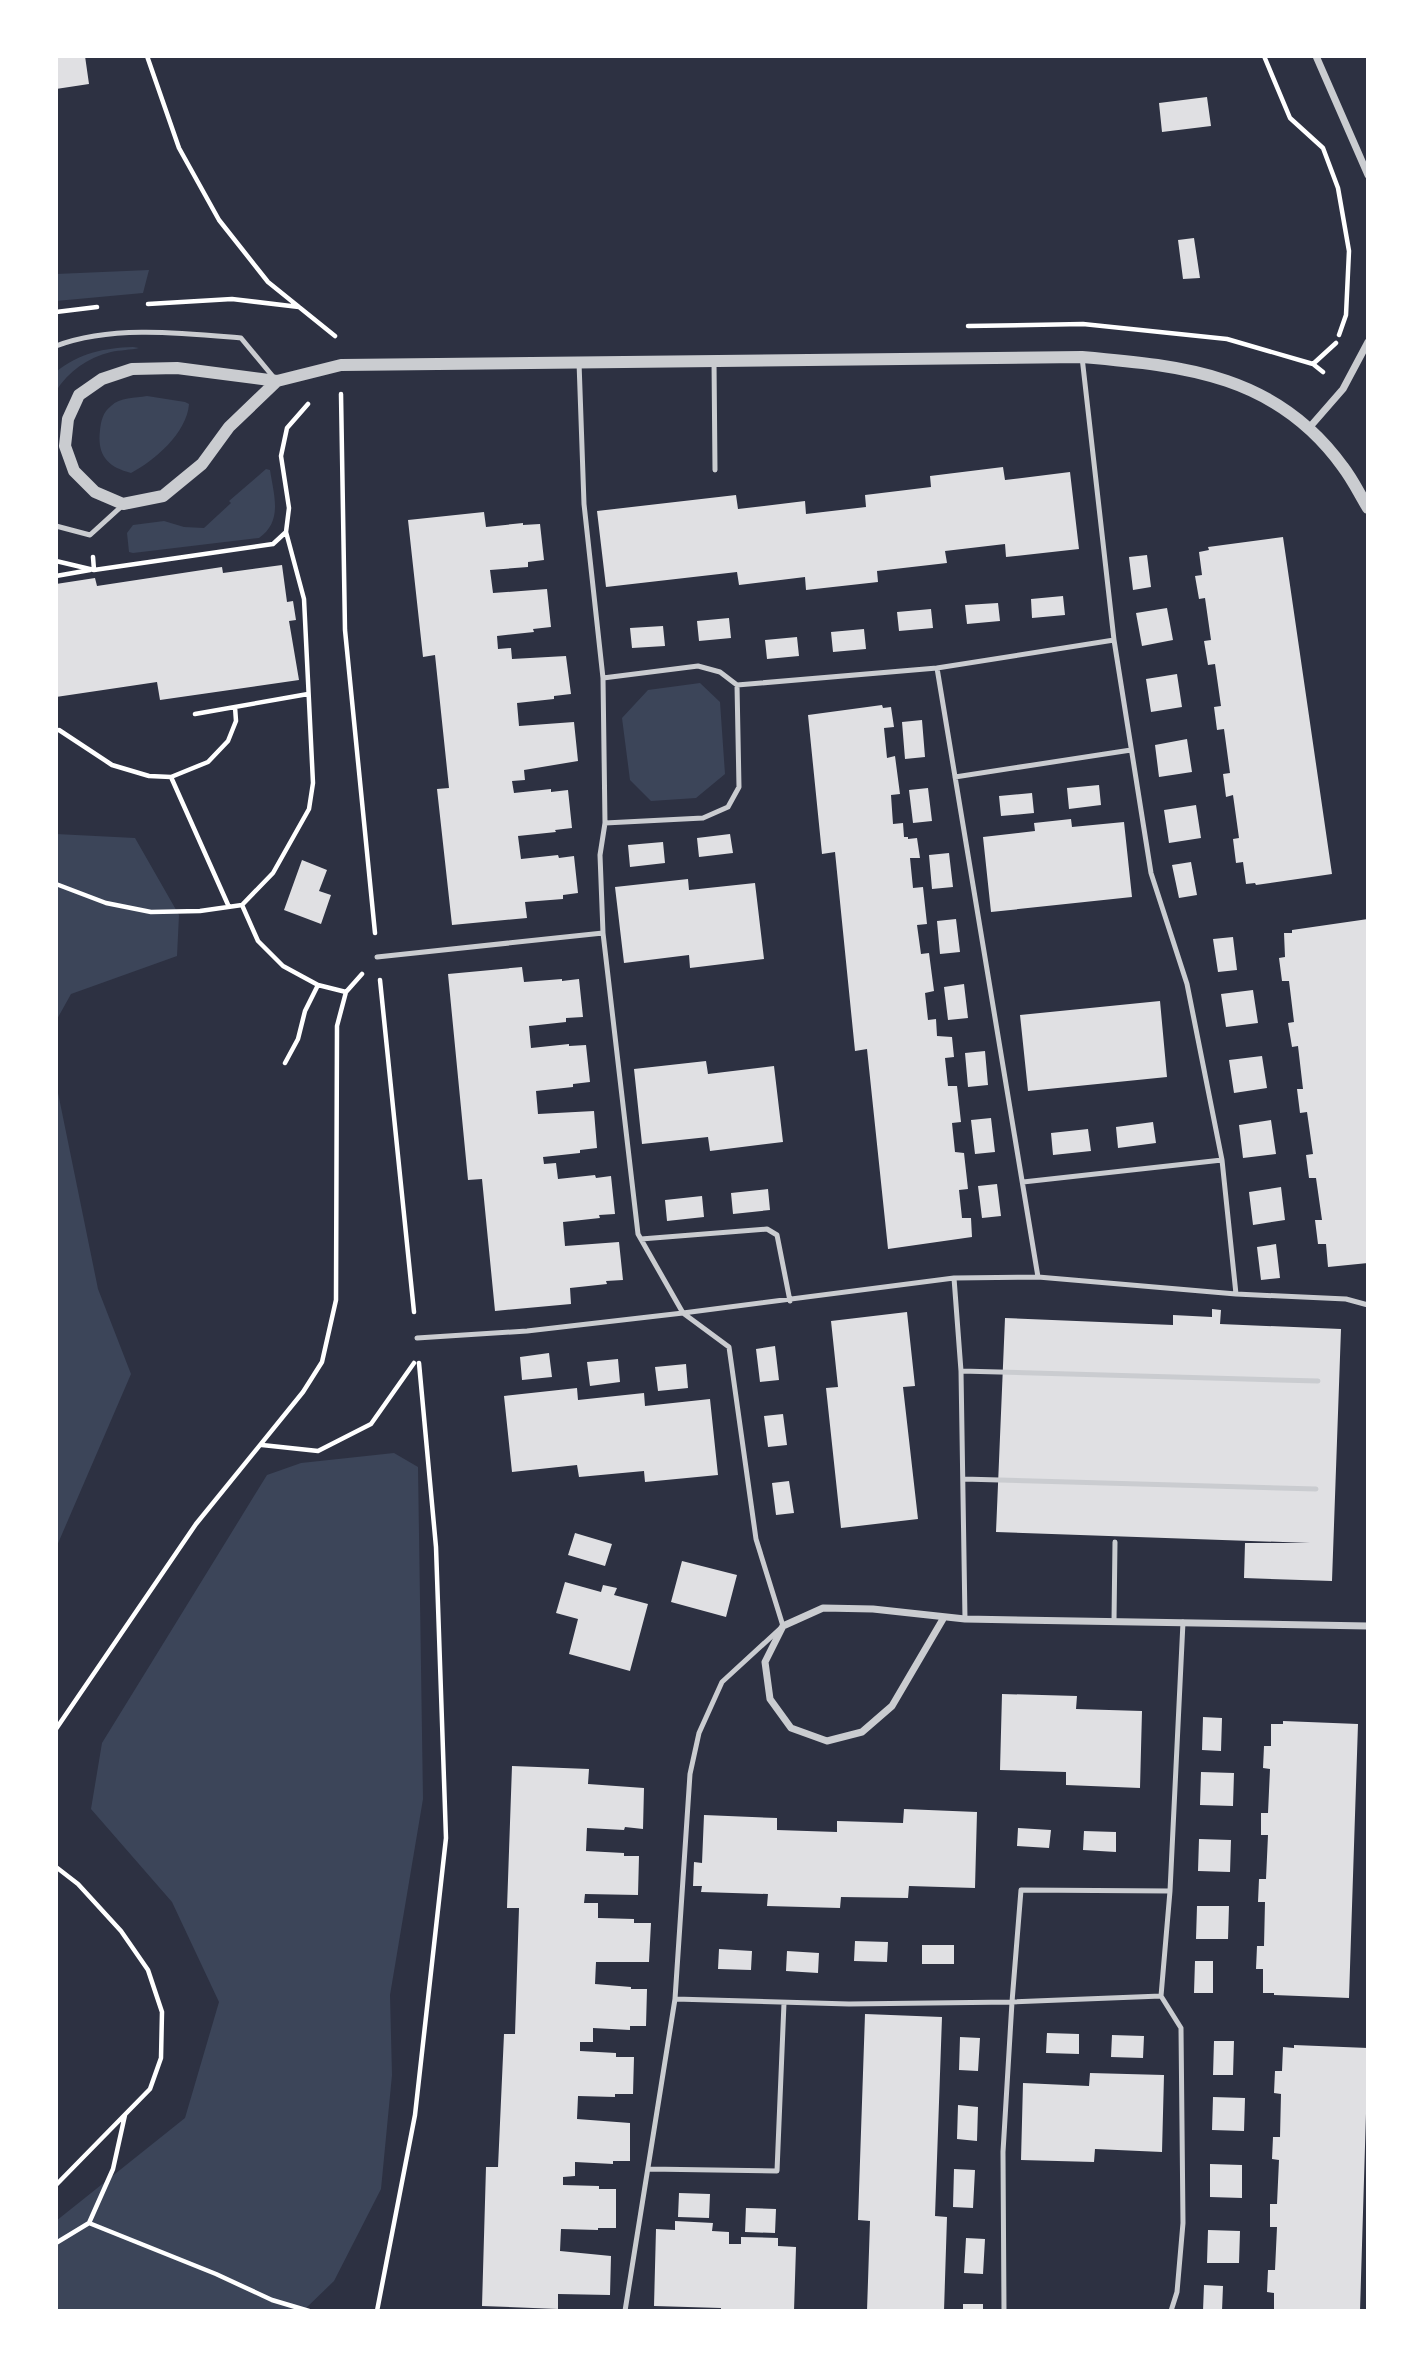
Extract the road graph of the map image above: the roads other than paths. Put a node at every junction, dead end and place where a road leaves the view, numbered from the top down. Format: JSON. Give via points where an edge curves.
{"nodes":[{"id":1,"x":1316,"y":56,"type":"edge"},
{"id":2,"x":1368,"y":175,"type":"edge"},
{"id":3,"x":1368,"y":342,"type":"edge"},
{"id":4,"x":56,"y":346,"type":"edge"},
{"id":5,"x":1082,"y":357,"type":"junction"},
{"id":6,"x":714,"y":360,"type":"junction"},
{"id":7,"x":579,"y":362,"type":"junction"},
{"id":8,"x":276,"y":382,"type":"junction"},
{"id":9,"x":1309,"y":428,"type":"junction"},
{"id":10,"x":715,"y":470,"type":"dead end"},
{"id":11,"x":124,"y":504,"type":"junction"},
{"id":12,"x":1368,"y":508,"type":"edge"},
{"id":13,"x":56,"y":526,"type":"edge"},
{"id":14,"x":1114,"y":640,"type":"junction"},
{"id":15,"x":937,"y":668,"type":"junction"},
{"id":16,"x":603,"y":678,"type":"junction"},
{"id":17,"x":737,"y":685,"type":"junction"},
{"id":18,"x":1131,"y":750,"type":"junction"},
{"id":19,"x":955,"y":777,"type":"junction"},
{"id":20,"x":605,"y":823,"type":"junction"},
{"id":21,"x":603,"y":933,"type":"junction"},
{"id":22,"x":377,"y":957,"type":"road end"},
{"id":23,"x":1222,"y":1160,"type":"junction"},
{"id":24,"x":1023,"y":1182,"type":"junction"},
{"id":25,"x":641,"y":1239,"type":"junction"},
{"id":26,"x":1038,"y":1277,"type":"junction"},
{"id":27,"x":954,"y":1278,"type":"junction"},
{"id":28,"x":1237,"y":1294,"type":"junction"},
{"id":29,"x":790,"y":1301,"type":"junction"},
{"id":30,"x":1368,"y":1305,"type":"edge"},
{"id":31,"x":683,"y":1313,"type":"junction"},
{"id":32,"x":417,"y":1338,"type":"dead end"},
{"id":33,"x":961,"y":1371,"type":"junction"},
{"id":34,"x":1318,"y":1381,"type":"dead end"},
{"id":35,"x":963,"y":1479,"type":"junction"},
{"id":36,"x":1316,"y":1489,"type":"dead end"},
{"id":37,"x":1115,"y":1542,"type":"dead end"},
{"id":38,"x":943,"y":1619,"type":"junction"},
{"id":39,"x":965,"y":1619,"type":"junction"},
{"id":40,"x":1114,"y":1621,"type":"junction"},
{"id":41,"x":1183,"y":1622,"type":"junction"},
{"id":42,"x":783,"y":1626,"type":"junction"},
{"id":43,"x":1368,"y":1626,"type":"edge"},
{"id":44,"x":1170,"y":1891,"type":"junction"},
{"id":45,"x":1161,"y":1996,"type":"junction"},
{"id":46,"x":675,"y":1999,"type":"junction"},
{"id":47,"x":1012,"y":2002,"type":"junction"},
{"id":48,"x":784,"y":2003,"type":"junction"},
{"id":49,"x":648,"y":2169,"type":"junction"},
{"id":50,"x":625,"y":2311,"type":"edge"},
{"id":51,"x":1004,"y":2311,"type":"edge"},
{"id":52,"x":1171,"y":2311,"type":"edge"}],
"edges":[{"from":1,"to":2,"type":"street"},
{"from":3,"to":9,"type":"street","via":[[1343,389]]},
{"from":4,"to":8,"type":"lane","via":[[112,335],[183,333],[241,338]]},
{"from":5,"to":6,"type":"street"},
{"from":5,"to":9,"type":"street","via":[[1153,363],[1217,376],[1264,395]]},
{"from":5,"to":14,"type":"lane"},
{"from":6,"to":7,"type":"street"},
{"from":6,"to":10,"type":"lane"},
{"from":7,"to":8,"type":"street","via":[[341,365]]},
{"from":7,"to":16,"type":"lane","via":[[584,504]]},
{"from":8,"to":11,"type":"street","via":[[229,427],[202,464],[163,496]]},
{"from":8,"to":11,"type":"street","via":[[177,368],[132,369],[102,379],[79,395],[68,419],[65,446],[74,471],[95,492]]},
{"from":9,"to":12,"type":"street","via":[[1343,467]]},
{"from":11,"to":13,"type":"lane","via":[[90,535]]},
{"from":14,"to":15,"type":"lane"},
{"from":14,"to":18,"type":"lane"},
{"from":15,"to":17,"type":"lane"},
{"from":15,"to":19,"type":"lane"},
{"from":16,"to":17,"type":"lane","via":[[698,666],[720,672]]},
{"from":16,"to":20,"type":"lane"},
{"from":17,"to":20,"type":"lane","via":[[739,787],[728,807],[703,818]]},
{"from":18,"to":19,"type":"lane"},
{"from":18,"to":23,"type":"lane","via":[[1151,873],[1187,984]]},
{"from":19,"to":24,"type":"lane"},
{"from":20,"to":21,"type":"lane","via":[[600,855]]},
{"from":21,"to":22,"type":"lane"},
{"from":21,"to":25,"type":"lane"},
{"from":23,"to":24,"type":"lane"},
{"from":23,"to":28,"type":"lane"},
{"from":24,"to":26,"type":"lane"},
{"from":25,"to":29,"type":"lane","via":[[767,1229],[777,1235]]},
{"from":25,"to":31,"type":"lane"},
{"from":26,"to":27,"type":"lane"},
{"from":26,"to":28,"type":"lane"},
{"from":27,"to":29,"type":"lane"},
{"from":27,"to":33,"type":"lane"},
{"from":28,"to":30,"type":"lane","via":[[1346,1299]]},
{"from":29,"to":31,"type":"lane"},
{"from":31,"to":32,"type":"lane"},
{"from":31,"to":42,"type":"lane","via":[[729,1347],[756,1539]]},
{"from":33,"to":34,"type":"lane"},
{"from":33,"to":35,"type":"lane"},
{"from":35,"to":36,"type":"lane"},
{"from":35,"to":39,"type":"lane"},
{"from":37,"to":40,"type":"lane"},
{"from":38,"to":39,"type":"street"},
{"from":38,"to":42,"type":"street","via":[[873,1609],[822,1608]]},
{"from":38,"to":42,"type":"street","via":[[892,1706],[862,1732],[827,1741],[791,1728],[770,1699],[765,1662]]},
{"from":39,"to":40,"type":"street"},
{"from":40,"to":41,"type":"street"},
{"from":41,"to":43,"type":"street"},
{"from":41,"to":44,"type":"lane"},
{"from":42,"to":46,"type":"lane","via":[[722,1682],[699,1733],[690,1774]]},
{"from":44,"to":45,"type":"lane"},
{"from":44,"to":47,"type":"lane","via":[[1021,1890]]},
{"from":45,"to":47,"type":"lane"},
{"from":45,"to":52,"type":"lane","via":[[1181,2028],[1183,2223]]},
{"from":46,"to":48,"type":"lane"},
{"from":46,"to":49,"type":"lane"},
{"from":47,"to":48,"type":"lane"},
{"from":47,"to":51,"type":"lane","via":[[1003,2152]]},
{"from":48,"to":49,"type":"lane","via":[[777,2171]]},
{"from":49,"to":50,"type":"lane"}]}
